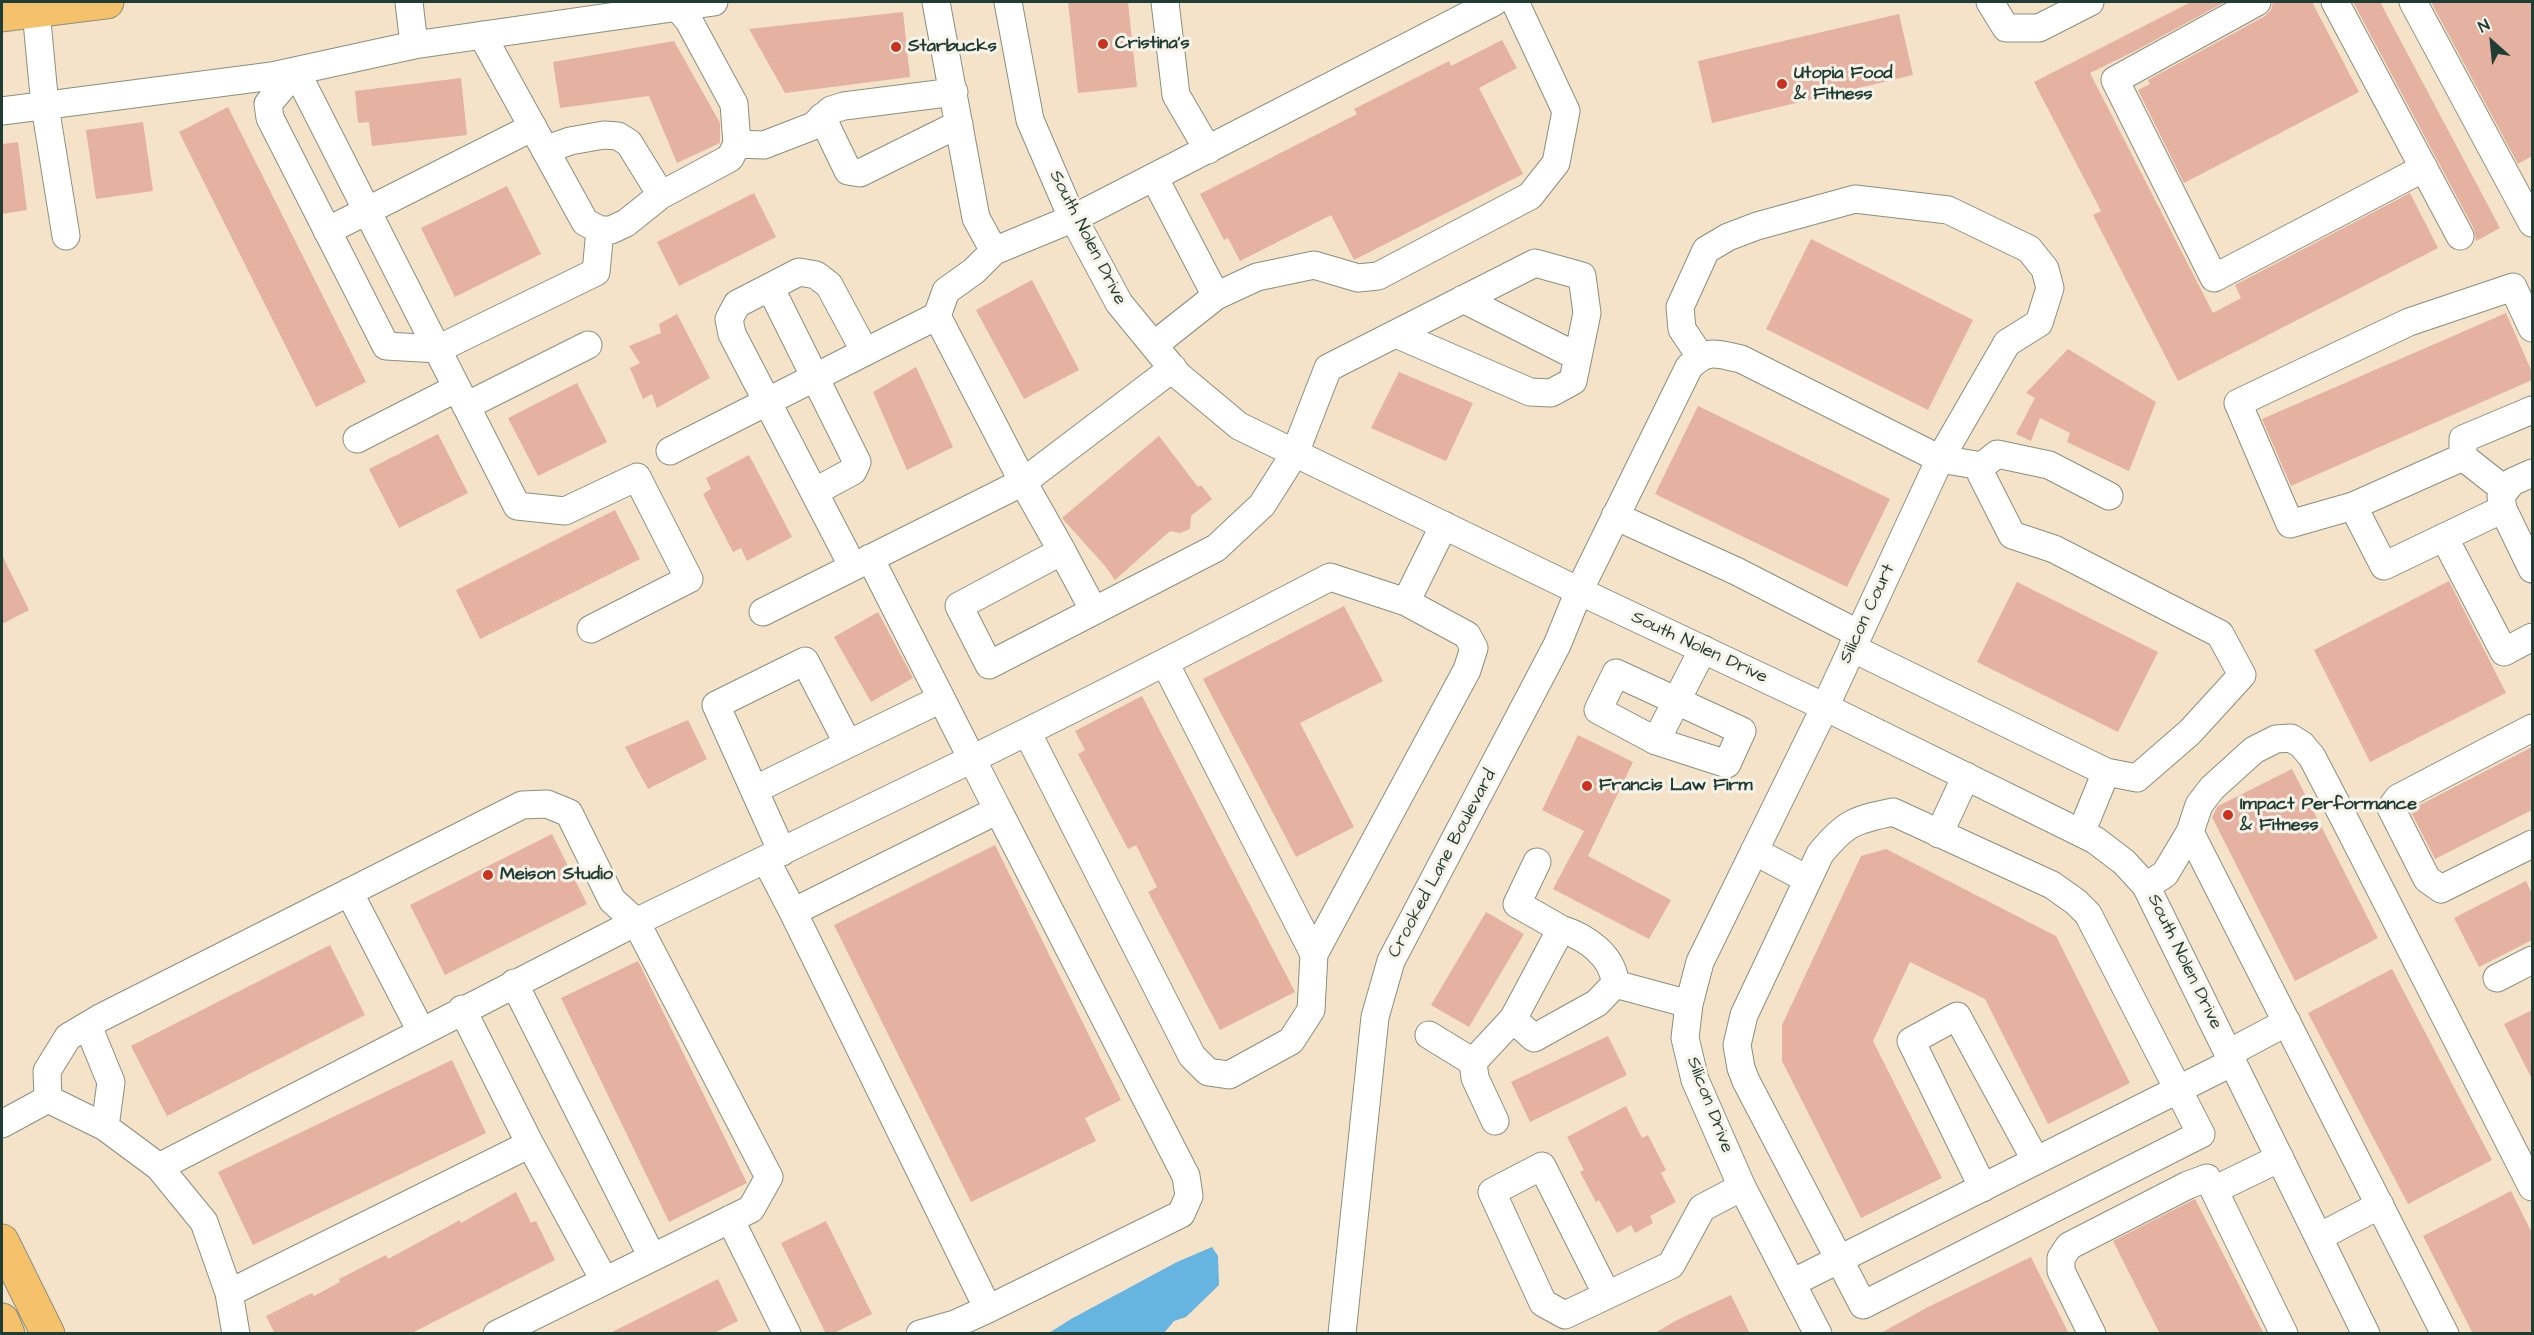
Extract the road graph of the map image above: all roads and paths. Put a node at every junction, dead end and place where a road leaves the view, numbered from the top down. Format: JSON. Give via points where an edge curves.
{"nodes":[{"id":1,"x":107,"y":2,"type":"edge"},
{"id":2,"x":409,"y":2,"type":"edge"},
{"id":3,"x":714,"y":2,"type":"edge"},
{"id":4,"x":936,"y":2,"type":"edge"},
{"id":5,"x":1008,"y":2,"type":"edge"},
{"id":6,"x":1165,"y":2,"type":"edge"},
{"id":7,"x":1494,"y":2,"type":"edge"},
{"id":8,"x":1515,"y":2,"type":"edge"},
{"id":9,"x":1990,"y":2,"type":"edge"},
{"id":10,"x":2090,"y":2,"type":"edge"},
{"id":11,"x":2257,"y":2,"type":"edge"},
{"id":12,"x":2335,"y":2,"type":"edge"},
{"id":13,"x":2413,"y":2,"type":"edge"},
{"id":14,"x":675,"y":3,"type":"edge"},
{"id":15,"x":40,"y":6,"type":"edge"},
{"id":16,"x":2,"y":15,"type":"edge"},
{"id":17,"x":482,"y":35,"type":"junction"},
{"id":18,"x":414,"y":45,"type":"junction"},
{"id":19,"x":296,"y":71,"type":"junction"},
{"id":20,"x":954,"y":93,"type":"junction"},
{"id":21,"x":45,"y":106,"type":"junction"},
{"id":22,"x":2,"y":111,"type":"edge"},
{"id":23,"x":822,"y":117,"type":"junction"},
{"id":24,"x":959,"y":124,"type":"junction"},
{"id":25,"x":539,"y":138,"type":"junction"},
{"id":26,"x":737,"y":144,"type":"junction"},
{"id":27,"x":1208,"y":150,"type":"junction"},
{"id":28,"x":2424,"y":168,"type":"junction"},
{"id":29,"x":1154,"y":177,"type":"junction"},
{"id":30,"x":661,"y":195,"type":"junction"},
{"id":31,"x":2526,"y":196,"type":"edge"},
{"id":32,"x":367,"y":211,"type":"junction"},
{"id":33,"x":1074,"y":219,"type":"junction"},
{"id":34,"x":2532,"y":223,"type":"edge"},
{"id":35,"x":600,"y":230,"type":"junction"},
{"id":36,"x":327,"y":231,"type":"junction"},
{"id":37,"x":66,"y":236,"type":"dead end"},
{"id":38,"x":2460,"y":237,"type":"dead end"},
{"id":39,"x":994,"y":251,"type":"junction"},
{"id":40,"x":770,"y":287,"type":"junction"},
{"id":41,"x":1216,"y":296,"type":"junction"},
{"id":42,"x":1463,"y":299,"type":"junction"},
{"id":43,"x":937,"y":316,"type":"junction"},
{"id":44,"x":2532,"y":328,"type":"edge"},
{"id":45,"x":1396,"y":334,"type":"junction"},
{"id":46,"x":588,"y":345,"type":"dead end"},
{"id":47,"x":1154,"y":345,"type":"junction"},
{"id":48,"x":438,"y":349,"type":"junction"},
{"id":49,"x":865,"y":352,"type":"junction"},
{"id":50,"x":1700,"y":356,"type":"junction"},
{"id":51,"x":1578,"y":357,"type":"junction"},
{"id":52,"x":1173,"y":368,"type":"junction"},
{"id":53,"x":816,"y":377,"type":"junction"},
{"id":54,"x":462,"y":397,"type":"junction"},
{"id":55,"x":767,"y":402,"type":"junction"},
{"id":56,"x":2532,"y":411,"type":"edge"},
{"id":57,"x":357,"y":438,"type":"dead end"},
{"id":58,"x":670,"y":451,"type":"dead end"},
{"id":59,"x":1295,"y":453,"type":"junction"},
{"id":60,"x":2463,"y":457,"type":"junction"},
{"id":61,"x":1940,"y":459,"type":"junction"},
{"id":62,"x":1982,"y":466,"type":"junction"},
{"id":63,"x":2532,"y":473,"type":"edge"},
{"id":64,"x":1023,"y":482,"type":"junction"},
{"id":65,"x":814,"y":492,"type":"junction"},
{"id":66,"x":2109,"y":496,"type":"dead end"},
{"id":67,"x":2504,"y":499,"type":"junction"},
{"id":68,"x":2353,"y":506,"type":"junction"},
{"id":69,"x":1615,"y":516,"type":"junction"},
{"id":70,"x":1444,"y":525,"type":"junction"},
{"id":71,"x":2444,"y":537,"type":"junction"},
{"id":72,"x":1062,"y":551,"type":"junction"},
{"id":73,"x":861,"y":562,"type":"junction"},
{"id":74,"x":2532,"y":569,"type":"edge"},
{"id":75,"x":1579,"y":591,"type":"junction"},
{"id":76,"x":1406,"y":602,"type":"junction"},
{"id":77,"x":1094,"y":611,"type":"junction"},
{"id":78,"x":763,"y":612,"type":"dead end"},
{"id":79,"x":591,"y":629,"type":"dead end"},
{"id":80,"x":2532,"y":637,"type":"edge"},
{"id":81,"x":1855,"y":641,"type":"junction"},
{"id":82,"x":1703,"y":649,"type":"junction"},
{"id":83,"x":1165,"y":663,"type":"junction"},
{"id":84,"x":941,"y":699,"type":"junction"},
{"id":85,"x":1677,"y":701,"type":"junction"},
{"id":86,"x":1825,"y":707,"type":"junction"},
{"id":87,"x":2532,"y":728,"type":"edge"},
{"id":88,"x":1027,"y":732,"type":"junction"},
{"id":89,"x":1656,"y":741,"type":"junction"},
{"id":90,"x":848,"y":744,"type":"junction"},
{"id":91,"x":972,"y":759,"type":"junction"},
{"id":92,"x":2106,"y":772,"type":"junction"},
{"id":93,"x":1966,"y":776,"type":"junction"},
{"id":94,"x":754,"y":790,"type":"junction"},
{"id":95,"x":998,"y":810,"type":"junction"},
{"id":96,"x":2190,"y":832,"type":"junction"},
{"id":97,"x":2081,"y":833,"type":"junction"},
{"id":98,"x":1939,"y":834,"type":"junction"},
{"id":99,"x":2532,"y":844,"type":"edge"},
{"id":100,"x":1754,"y":851,"type":"junction"},
{"id":101,"x":774,"y":856,"type":"junction"},
{"id":102,"x":1538,"y":862,"type":"dead end"},
{"id":103,"x":1807,"y":879,"type":"junction"},
{"id":104,"x":2146,"y":886,"type":"junction"},
{"id":105,"x":350,"y":892,"type":"junction"},
{"id":106,"x":793,"y":912,"type":"junction"},
{"id":107,"x":636,"y":922,"type":"junction"},
{"id":108,"x":1562,"y":929,"type":"junction"},
{"id":109,"x":1314,"y":954,"type":"junction"},
{"id":110,"x":2532,"y":960,"type":"edge"},
{"id":111,"x":2497,"y":978,"type":"dead end"},
{"id":112,"x":514,"y":983,"type":"junction"},
{"id":113,"x":1615,"y":984,"type":"junction"},
{"id":114,"x":1689,"y":1004,"type":"junction"},
{"id":115,"x":462,"y":1010,"type":"junction"},
{"id":116,"x":1513,"y":1019,"type":"junction"},
{"id":117,"x":2287,"y":1022,"type":"junction"},
{"id":118,"x":88,"y":1026,"type":"junction"},
{"id":119,"x":421,"y":1031,"type":"junction"},
{"id":120,"x":1429,"y":1035,"type":"dead end"},
{"id":121,"x":2231,"y":1058,"type":"junction"},
{"id":122,"x":1473,"y":1062,"type":"junction"},
{"id":123,"x":2178,"y":1090,"type":"junction"},
{"id":124,"x":48,"y":1099,"type":"junction"},
{"id":125,"x":1495,"y":1121,"type":"dead end"},
{"id":126,"x":2,"y":1124,"type":"edge"},
{"id":127,"x":105,"y":1127,"type":"junction"},
{"id":128,"x":530,"y":1144,"type":"junction"},
{"id":129,"x":2280,"y":1158,"type":"junction"},
{"id":130,"x":2036,"y":1161,"type":"junction"},
{"id":131,"x":159,"y":1167,"type":"junction"},
{"id":132,"x":1742,"y":1187,"type":"junction"},
{"id":133,"x":2532,"y":1187,"type":"edge"},
{"id":134,"x":1983,"y":1188,"type":"junction"},
{"id":135,"x":2214,"y":1190,"type":"junction"},
{"id":136,"x":2380,"y":1205,"type":"junction"},
{"id":137,"x":730,"y":1219,"type":"junction"},
{"id":138,"x":2319,"y":1237,"type":"junction"},
{"id":139,"x":2,"y":1241,"type":"edge"},
{"id":140,"x":652,"y":1257,"type":"junction"},
{"id":141,"x":1838,"y":1261,"type":"junction"},
{"id":142,"x":604,"y":1280,"type":"junction"},
{"id":143,"x":1792,"y":1283,"type":"junction"},
{"id":144,"x":230,"y":1293,"type":"junction"},
{"id":145,"x":1607,"y":1295,"type":"junction"},
{"id":146,"x":988,"y":1309,"type":"junction"},
{"id":147,"x":2,"y":1320,"type":"edge"},
{"id":148,"x":783,"y":1332,"type":"edge"},
{"id":149,"x":8,"y":1334,"type":"edge"},
{"id":150,"x":48,"y":1334,"type":"edge"},
{"id":151,"x":236,"y":1334,"type":"edge"},
{"id":152,"x":497,"y":1334,"type":"edge"},
{"id":153,"x":920,"y":1334,"type":"edge"},
{"id":154,"x":1342,"y":1334,"type":"edge"},
{"id":155,"x":1818,"y":1334,"type":"edge"},
{"id":156,"x":2092,"y":1334,"type":"edge"},
{"id":157,"x":2284,"y":1334,"type":"edge"},
{"id":158,"x":2366,"y":1334,"type":"edge"},
{"id":159,"x":2445,"y":1334,"type":"edge"}],
"edges":[{"from":1,"to":15,"type":"main road"},
{"from":2,"to":18,"type":"street"},
{"from":3,"to":14,"type":"street"},
{"from":4,"to":20,"type":"street"},
{"from":5,"to":33,"type":"street","name":"South Nolen Drive","via":[[1030,120]]},
{"from":6,"to":27,"type":"street","via":[[1176,95]]},
{"from":7,"to":27,"type":"street"},
{"from":8,"to":41,"type":"street","via":[[1566,111],[1556,163],[1530,196],[1378,276],[1358,278],[1314,265],[1257,277]]},
{"from":9,"to":10,"type":"street","via":[[2006,28],[2039,28]]},
{"from":11,"to":28,"type":"street","via":[[2115,80],[2214,278]]},
{"from":12,"to":28,"type":"street"},
{"from":13,"to":31,"type":"street"},
{"from":14,"to":17,"type":"street"},
{"from":14,"to":26,"type":"street","via":[[689,21],[734,104]]},
{"from":15,"to":16,"type":"main road"},
{"from":15,"to":21,"type":"street"},
{"from":17,"to":18,"type":"street"},
{"from":17,"to":25,"type":"street"},
{"from":18,"to":19,"type":"street"},
{"from":19,"to":21,"type":"street"},
{"from":19,"to":32,"type":"street"},
{"from":19,"to":36,"type":"street","via":[[272,97],[268,110]]},
{"from":20,"to":23,"type":"street","via":[[844,106]]},
{"from":20,"to":24,"type":"street"},
{"from":21,"to":22,"type":"street"},
{"from":21,"to":37,"type":"street"},
{"from":23,"to":24,"type":"street","via":[[849,171],[860,173]]},
{"from":23,"to":26,"type":"street","via":[[813,126],[764,145]]},
{"from":24,"to":39,"type":"street","via":[[976,218]]},
{"from":25,"to":30,"type":"street","via":[[570,141],[618,136],[629,143]]},
{"from":25,"to":32,"type":"street"},
{"from":25,"to":35,"type":"street","via":[[585,222]]},
{"from":26,"to":30,"type":"street","via":[[730,158]]},
{"from":27,"to":29,"type":"street"},
{"from":28,"to":38,"type":"street"},
{"from":29,"to":33,"type":"street"},
{"from":29,"to":41,"type":"street"},
{"from":30,"to":35,"type":"street","via":[[626,223]]},
{"from":31,"to":34,"type":"street"},
{"from":32,"to":36,"type":"street"},
{"from":32,"to":48,"type":"street"},
{"from":33,"to":39,"type":"street"},
{"from":33,"to":47,"type":"street","name":"South Nolen Drive","via":[[1119,303]]},
{"from":35,"to":48,"type":"street","via":[[596,272]]},
{"from":36,"to":48,"type":"street","via":[[386,346]]},
{"from":39,"to":43,"type":"street","via":[[946,291]]},
{"from":40,"to":49,"type":"street","via":[[799,272],[816,275],[829,285]]},
{"from":40,"to":53,"type":"street"},
{"from":40,"to":55,"type":"street","via":[[737,304],[729,319],[732,334]]},
{"from":41,"to":47,"type":"street"},
{"from":42,"to":45,"type":"street"},
{"from":42,"to":51,"type":"street"},
{"from":42,"to":51,"type":"street","via":[[1534,263],[1582,276],[1587,313]]},
{"from":43,"to":49,"type":"street"},
{"from":43,"to":64,"type":"street"},
{"from":44,"to":68,"type":"street","via":[[2513,286],[2409,322],[2238,403],[2290,524]]},
{"from":45,"to":51,"type":"street","via":[[1530,392],[1551,393],[1573,381]]},
{"from":45,"to":59,"type":"street","via":[[1328,368]]},
{"from":46,"to":54,"type":"street"},
{"from":47,"to":52,"type":"street","name":"South Nolen Drive"},
{"from":48,"to":54,"type":"street"},
{"from":49,"to":53,"type":"street"},
{"from":50,"to":61,"type":"street","via":[[1716,354],[1741,359]]},
{"from":50,"to":61,"type":"street","name":"Silicon Court","via":[[1682,329],[1680,307],[1706,250],[1728,237],[1855,199],[1948,210],[2029,249],[2045,269],[2050,288],[2039,323],[2007,343]]},
{"from":50,"to":69,"type":"street","name":"Crooked Lane Boulevard","via":[[1689,367]]},
{"from":52,"to":59,"type":"street","name":"South Nolen Drive","via":[[1239,426]]},
{"from":52,"to":64,"type":"street"},
{"from":53,"to":55,"type":"street"},
{"from":53,"to":65,"type":"street","via":[[857,462],[853,471]]},
{"from":54,"to":57,"type":"street"},
{"from":54,"to":79,"type":"street","via":[[517,506],[565,511],[637,477],[689,579]]},
{"from":55,"to":58,"type":"street"},
{"from":55,"to":65,"type":"street"},
{"from":56,"to":60,"type":"street","via":[[2463,439]]},
{"from":59,"to":70,"type":"street","name":"South Nolen Drive"},
{"from":59,"to":77,"type":"street","via":[[1262,505],[1216,548]]},
{"from":60,"to":67,"type":"street"},
{"from":60,"to":68,"type":"street"},
{"from":61,"to":62,"type":"street"},
{"from":61,"to":81,"type":"street","name":"Silicon Court"},
{"from":62,"to":66,"type":"street","via":[[1997,454],[2049,465]]},
{"from":62,"to":92,"type":"street","via":[[1981,474],[2012,535],[2054,549],[2220,634],[2242,675],[2190,732],[2137,778]]},
{"from":63,"to":67,"type":"street","via":[[2512,482]]},
{"from":64,"to":72,"type":"street"},
{"from":64,"to":73,"type":"street"},
{"from":65,"to":73,"type":"street"},
{"from":67,"to":71,"type":"street"},
{"from":67,"to":74,"type":"street"},
{"from":68,"to":71,"type":"street","via":[[2384,566]]},
{"from":69,"to":75,"type":"street","name":"Crooked Lane Boulevard"},
{"from":69,"to":81,"type":"street","via":[[1736,572]]},
{"from":70,"to":75,"type":"street","name":"South Nolen Drive"},
{"from":70,"to":76,"type":"street"},
{"from":71,"to":80,"type":"street","via":[[2504,652]]},
{"from":72,"to":77,"type":"street"},
{"from":72,"to":77,"type":"street","via":[[959,606],[989,665]]},
{"from":73,"to":78,"type":"street"},
{"from":73,"to":84,"type":"street"},
{"from":75,"to":82,"type":"street","name":"South Nolen Drive"},
{"from":75,"to":154,"type":"street","name":"Crooked Lane Boulevard","via":[[1557,645],[1391,961],[1375,1017]]},
{"from":76,"to":83,"type":"street","via":[[1330,577]]},
{"from":76,"to":109,"type":"street","via":[[1467,634],[1474,648],[1467,670]]},
{"from":81,"to":86,"type":"street","name":"Silicon Court"},
{"from":81,"to":92,"type":"street"},
{"from":82,"to":85,"type":"street"},
{"from":82,"to":86,"type":"street","name":"South Nolen Drive"},
{"from":83,"to":88,"type":"street"},
{"from":83,"to":109,"type":"street"},
{"from":84,"to":90,"type":"street"},
{"from":84,"to":91,"type":"street"},
{"from":85,"to":89,"type":"street"},
{"from":85,"to":89,"type":"street","via":[[1616,673],[1598,710]]},
{"from":85,"to":89,"type":"street","via":[[1742,731],[1727,764]]},
{"from":86,"to":93,"type":"street","name":"South Nolen Drive"},
{"from":86,"to":100,"type":"street","name":"Silicon Drive"},
{"from":87,"to":99,"type":"street","via":[[2398,798],[2391,808],[2427,879],[2441,889]]},
{"from":88,"to":91,"type":"street"},
{"from":88,"to":109,"type":"street","via":[[1192,1056],[1209,1072],[1229,1075],[1291,1041],[1311,1010]]},
{"from":90,"to":94,"type":"street"},
{"from":90,"to":94,"type":"street","via":[[805,661],[716,705]]},
{"from":91,"to":95,"type":"street"},
{"from":91,"to":101,"type":"street"},
{"from":92,"to":97,"type":"street"},
{"from":93,"to":97,"type":"street","name":"South Nolen Drive"},
{"from":93,"to":98,"type":"street"},
{"from":94,"to":101,"type":"street"},
{"from":95,"to":106,"type":"street"},
{"from":95,"to":146,"type":"street","via":[[1186,1176],[1189,1196],[1181,1214]]},
{"from":96,"to":104,"type":"street","via":[[2165,874]]},
{"from":96,"to":117,"type":"street"},
{"from":96,"to":133,"type":"street","via":[[2199,806],[2211,788],[2254,750],[2276,739],[2291,738],[2302,745],[2365,858]]},
{"from":97,"to":104,"type":"street","name":"South Nolen Drive","via":[[2124,862]]},
{"from":98,"to":103,"type":"street","via":[[1893,812],[1867,817],[1838,832]]},
{"from":98,"to":123,"type":"street","via":[[2052,885],[2088,914]]},
{"from":100,"to":103,"type":"street"},
{"from":100,"to":114,"type":"street","name":"Silicon Drive","via":[[1700,962]]},
{"from":101,"to":106,"type":"street"},
{"from":101,"to":107,"type":"street"},
{"from":102,"to":108,"type":"street","via":[[1517,904]]},
{"from":103,"to":141,"type":"street","via":[[1744,1016],[1737,1045],[1746,1081]]},
{"from":104,"to":121,"type":"street","name":"South Nolen Drive"},
{"from":105,"to":107,"type":"street","via":[[522,805],[547,804],[569,813],[612,900]]},
{"from":105,"to":118,"type":"street"},
{"from":105,"to":119,"type":"street"},
{"from":106,"to":146,"type":"street"},
{"from":107,"to":112,"type":"street"},
{"from":107,"to":137,"type":"street","via":[[769,1176],[751,1209]]},
{"from":108,"to":113,"type":"street","via":[[1581,935],[1598,950],[1614,972]]},
{"from":108,"to":116,"type":"street"},
{"from":110,"to":111,"type":"street"},
{"from":112,"to":115,"type":"street"},
{"from":112,"to":140,"type":"street"},
{"from":113,"to":114,"type":"street"},
{"from":113,"to":116,"type":"street","via":[[1597,1003],[1534,1038]]},
{"from":114,"to":132,"type":"street","name":"Silicon Drive","via":[[1684,1038],[1695,1080]]},
{"from":115,"to":119,"type":"street"},
{"from":115,"to":128,"type":"street"},
{"from":116,"to":122,"type":"street"},
{"from":117,"to":121,"type":"street"},
{"from":117,"to":136,"type":"street"},
{"from":118,"to":124,"type":"street","via":[[68,1037],[47,1071]]},
{"from":118,"to":127,"type":"street","via":[[111,1082]]},
{"from":119,"to":131,"type":"street"},
{"from":120,"to":122,"type":"street"},
{"from":121,"to":123,"type":"street"},
{"from":121,"to":129,"type":"street","name":"South Nolen Drive"},
{"from":122,"to":125,"type":"street","via":[[1475,1078]]},
{"from":123,"to":130,"type":"street"},
{"from":123,"to":141,"type":"street","via":[[2200,1134],[1863,1305]]},
{"from":124,"to":126,"type":"street"},
{"from":124,"to":127,"type":"street"},
{"from":127,"to":131,"type":"street"},
{"from":128,"to":142,"type":"street"},
{"from":128,"to":144,"type":"street"},
{"from":129,"to":135,"type":"street"},
{"from":129,"to":138,"type":"street","name":"South Nolen Drive"},
{"from":130,"to":134,"type":"street"},
{"from":130,"to":134,"type":"street","via":[[1957,1016],[1911,1041]]},
{"from":131,"to":144,"type":"street","via":[[204,1222]]},
{"from":132,"to":143,"type":"street","name":"Silicon Drive"},
{"from":132,"to":145,"type":"street","via":[[1702,1208],[1671,1265]]},
{"from":134,"to":141,"type":"street"},
{"from":135,"to":156,"type":"street","via":[[2206,1178],[2069,1246],[2061,1258],[2061,1271]]},
{"from":135,"to":157,"type":"street"},
{"from":136,"to":138,"type":"street"},
{"from":136,"to":159,"type":"street"},
{"from":137,"to":140,"type":"street"},
{"from":137,"to":148,"type":"street"},
{"from":138,"to":158,"type":"street","name":"South Nolen Drive"},
{"from":139,"to":150,"type":"main road"},
{"from":140,"to":142,"type":"street"},
{"from":141,"to":143,"type":"street"},
{"from":142,"to":152,"type":"street"},
{"from":143,"to":155,"type":"street","name":"Silicon Drive"},
{"from":144,"to":151,"type":"street"},
{"from":145,"to":145,"type":"street","via":[[1565,1316],[1543,1303],[1492,1192],[1542,1166]]},
{"from":146,"to":153,"type":"street"},
{"from":147,"to":149,"type":"main road"}]}
